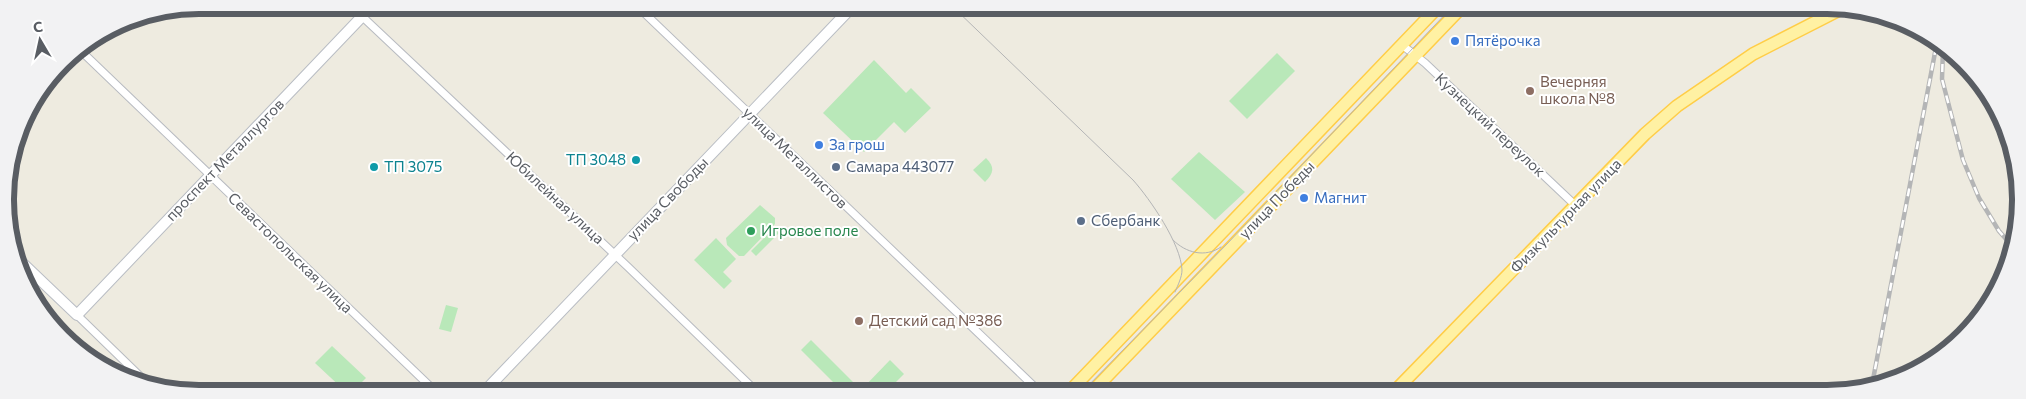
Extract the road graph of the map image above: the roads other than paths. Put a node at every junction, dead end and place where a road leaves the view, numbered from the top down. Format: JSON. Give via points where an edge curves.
{"nodes":[{"id":1,"x":358,"y":14,"type":"edge"},
{"id":2,"x":364,"y":14,"type":"edge"},
{"id":3,"x":645,"y":14,"type":"edge"},
{"id":4,"x":845,"y":14,"type":"edge"},
{"id":5,"x":1431,"y":14,"type":"edge"},
{"id":6,"x":1455,"y":14,"type":"edge"},
{"id":7,"x":1831,"y":14,"type":"edge"},
{"id":8,"x":361,"y":17,"type":"junction"},
{"id":9,"x":1402,"y":45,"type":"junction"},
{"id":10,"x":84,"y":54,"type":"edge"},
{"id":11,"x":1415,"y":56,"type":"junction"},
{"id":12,"x":749,"y":114,"type":"junction"},
{"id":13,"x":210,"y":175,"type":"junction"},
{"id":14,"x":1576,"y":206,"type":"junction"},
{"id":15,"x":615,"y":255,"type":"junction"},
{"id":16,"x":27,"y":267,"type":"edge"},
{"id":17,"x":77,"y":315,"type":"junction"},
{"id":18,"x":138,"y":374,"type":"edge"},
{"id":19,"x":430,"y":385,"type":"edge"},
{"id":20,"x":491,"y":385,"type":"edge"},
{"id":21,"x":750,"y":385,"type":"edge"},
{"id":22,"x":1033,"y":385,"type":"edge"},
{"id":23,"x":1076,"y":385,"type":"edge"},
{"id":24,"x":1099,"y":385,"type":"edge"},
{"id":25,"x":1401,"y":385,"type":"edge"}],
"edges":[{"from":1,"to":8,"type":"street","name":"Юбилейная улица"},
{"from":2,"to":8,"type":"street","name":"проспект Металлургов"},
{"from":3,"to":12,"type":"street","name":"улица Металлистов"},
{"from":4,"to":12,"type":"street","name":"улица Свободы"},
{"from":5,"to":9,"type":"main road","name":"улица Победы"},
{"from":6,"to":11,"type":"main road","name":"улица Победы"},
{"from":7,"to":14,"type":"main road","name":"Физкультурная улица","via":[[1753,54],[1677,106],[1645,134]]},
{"from":8,"to":13,"type":"street","name":"проспект Металлургов"},
{"from":8,"to":15,"type":"street","name":"Юбилейная улица"},
{"from":9,"to":11,"type":"street","name":"Кузнецкий переулок"},
{"from":9,"to":23,"type":"main road","name":"улица Победы"},
{"from":10,"to":13,"type":"street","name":"Севастопольская улица"},
{"from":11,"to":14,"type":"street","name":"Кузнецкий переулок"},
{"from":11,"to":24,"type":"main road","name":"улица Победы"},
{"from":12,"to":15,"type":"street","name":"улица Свободы"},
{"from":12,"to":22,"type":"street","name":"улица Металлистов"},
{"from":13,"to":17,"type":"street","name":"проспект Металлургов"},
{"from":13,"to":19,"type":"street","name":"Севастопольская улица"},
{"from":14,"to":25,"type":"main road","name":"Физкультурная улица"},
{"from":15,"to":20,"type":"street","name":"улица Свободы"},
{"from":15,"to":21,"type":"street","name":"Юбилейная улица"},
{"from":16,"to":17,"type":"street"},
{"from":17,"to":18,"type":"street"}]}
